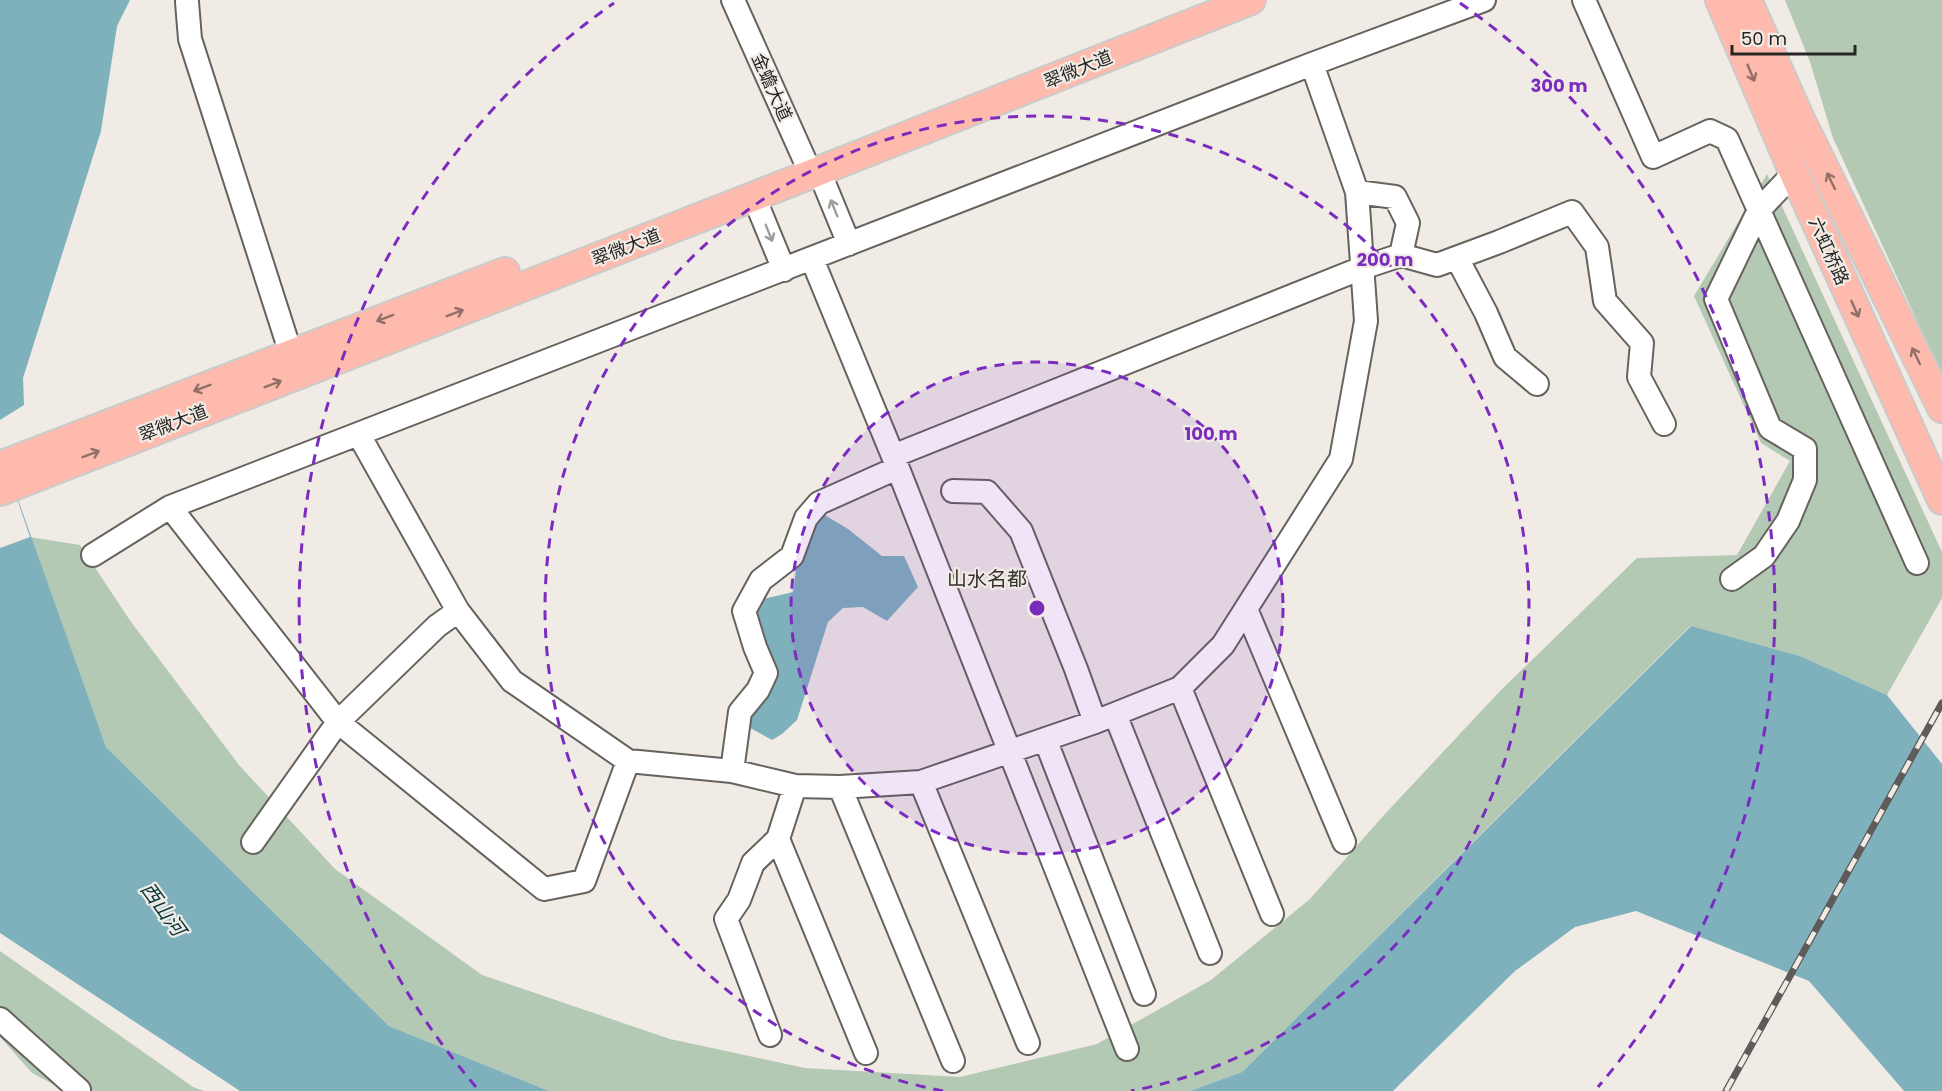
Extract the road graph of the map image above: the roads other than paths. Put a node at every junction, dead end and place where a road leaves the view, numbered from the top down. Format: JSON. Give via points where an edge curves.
{"nodes":[{"id":1,"x":733,"y":0,"type":"edge"},
{"id":2,"x":1202,"y":0,"type":"edge"},
{"id":3,"x":1251,"y":0,"type":"edge"},
{"id":4,"x":1484,"y":0,"type":"edge"},
{"id":5,"x":1584,"y":0,"type":"edge"},
{"id":6,"x":1720,"y":0,"type":"edge"},
{"id":7,"x":1747,"y":0,"type":"edge"},
{"id":8,"x":1761,"y":0,"type":"edge"},
{"id":9,"x":187,"y":2,"type":"dead end"},
{"id":10,"x":1312,"y":64,"type":"junction"},
{"id":11,"x":1799,"y":117,"type":"junction"},
{"id":12,"x":811,"y":168,"type":"junction"},
{"id":13,"x":1794,"y":173,"type":"junction"},
{"id":14,"x":1357,"y":192,"type":"junction"},
{"id":15,"x":754,"y":197,"type":"junction"},
{"id":16,"x":1759,"y":210,"type":"junction"},
{"id":17,"x":849,"y":244,"type":"junction"},
{"id":18,"x":1401,"y":255,"type":"junction"},
{"id":19,"x":1457,"y":258,"type":"junction"},
{"id":20,"x":812,"y":259,"type":"junction"},
{"id":21,"x":1362,"y":267,"type":"junction"},
{"id":22,"x":783,"y":270,"type":"junction"},
{"id":23,"x":291,"y":354,"type":"junction"},
{"id":24,"x":1537,"y":384,"type":"dead end"},
{"id":25,"x":1942,"y":408,"type":"edge"},
{"id":26,"x":1664,"y":424,"type":"dead end"},
{"id":27,"x":359,"y":435,"type":"junction"},
{"id":28,"x":895,"y":462,"type":"junction"},
{"id":29,"x":0,"y":466,"type":"edge"},
{"id":30,"x":0,"y":491,"type":"edge"},
{"id":31,"x":953,"y":491,"type":"dead end"},
{"id":32,"x":1942,"y":500,"type":"edge"},
{"id":33,"x":170,"y":507,"type":"junction"},
{"id":34,"x":93,"y":555,"type":"dead end"},
{"id":35,"x":1917,"y":563,"type":"dead end"},
{"id":36,"x":1732,"y":579,"type":"dead end"},
{"id":37,"x":1246,"y":609,"type":"junction"},
{"id":38,"x":458,"y":611,"type":"junction"},
{"id":39,"x":1180,"y":688,"type":"junction"},
{"id":40,"x":1105,"y":718,"type":"junction"},
{"id":41,"x":339,"y":722,"type":"junction"},
{"id":42,"x":1045,"y":739,"type":"junction"},
{"id":43,"x":1009,"y":752,"type":"junction"},
{"id":44,"x":628,"y":761,"type":"junction"},
{"id":45,"x":732,"y":771,"type":"junction"},
{"id":46,"x":921,"y":782,"type":"junction"},
{"id":47,"x":795,"y":786,"type":"junction"},
{"id":48,"x":840,"y":787,"type":"junction"},
{"id":49,"x":778,"y":839,"type":"junction"},
{"id":50,"x":253,"y":842,"type":"dead end"},
{"id":51,"x":1344,"y":842,"type":"dead end"},
{"id":52,"x":1272,"y":914,"type":"dead end"},
{"id":53,"x":1210,"y":954,"type":"dead end"},
{"id":54,"x":1144,"y":994,"type":"dead end"},
{"id":55,"x":0,"y":1019,"type":"edge"},
{"id":56,"x":770,"y":1035,"type":"dead end"},
{"id":57,"x":1028,"y":1043,"type":"dead end"},
{"id":58,"x":1127,"y":1049,"type":"dead end"},
{"id":59,"x":866,"y":1053,"type":"dead end"},
{"id":60,"x":953,"y":1061,"type":"dead end"},
{"id":61,"x":78,"y":1091,"type":"edge"},
{"id":62,"x":93,"y":1091,"type":"edge"}],
"edges":[{"from":1,"to":12,"type":"street","name":"金蟾大道"},
{"from":2,"to":12,"type":"main road","name":"翠微大道"},
{"from":3,"to":12,"type":"main road","name":"翠微大道"},
{"from":4,"to":10,"type":"street"},
{"from":5,"to":16,"type":"street","via":[[1653,157],[1710,131],[1727,139]]},
{"from":6,"to":13,"type":"main road","name":"六虹桥路","one_way":true},
{"from":7,"to":11,"type":"main road","name":"六虹桥路"},
{"from":8,"to":11,"type":"main road","via":[[1793,76]]},
{"from":9,"to":23,"type":"street","via":[[189,39]]},
{"from":10,"to":14,"type":"street"},
{"from":10,"to":17,"type":"street"},
{"from":25,"to":11,"type":"main road","name":"六虹桥路","one_way":true},
{"from":12,"to":15,"type":"main road","name":"翠微大道"},
{"from":17,"to":12,"type":"street","name":"金蟾大道","one_way":true},
{"from":12,"to":23,"type":"main road","name":"翠微大道","one_way":true},
{"from":13,"to":16,"type":"street"},
{"from":13,"to":32,"type":"main road","name":"六虹桥路","one_way":true},
{"from":14,"to":18,"type":"street","via":[[1395,197],[1408,223]]},
{"from":14,"to":21,"type":"street"},
{"from":15,"to":22,"type":"street","one_way":true},
{"from":30,"to":15,"type":"main road","name":"翠微大道","one_way":true},
{"from":16,"to":35,"type":"street"},
{"from":16,"to":36,"type":"street","via":[[1716,299],[1770,428],[1805,449],[1804,480],[1788,521],[1764,556]]},
{"from":17,"to":20,"type":"street"},
{"from":18,"to":19,"type":"street","via":[[1437,265]]},
{"from":18,"to":21,"type":"street"},
{"from":19,"to":24,"type":"street","via":[[1505,357]]},
{"from":19,"to":26,"type":"street","via":[[1572,213],[1596,247],[1605,301],[1642,343],[1640,377]]},
{"from":20,"to":22,"type":"street"},
{"from":20,"to":28,"type":"street"},
{"from":21,"to":28,"type":"street"},
{"from":21,"to":37,"type":"street","via":[[1366,321],[1341,459]]},
{"from":22,"to":27,"type":"street"},
{"from":23,"to":29,"type":"main road","name":"翠微大道","one_way":true},
{"from":27,"to":33,"type":"street"},
{"from":27,"to":38,"type":"street"},
{"from":28,"to":43,"type":"street"},
{"from":28,"to":45,"type":"street","via":[[819,503],[806,518],[792,556],[762,580],[744,611],[766,673],[740,712]]},
{"from":31,"to":40,"type":"street","via":[[987,492],[1021,531],[1076,669]]},
{"from":33,"to":34,"type":"street"},
{"from":33,"to":41,"type":"street"},
{"from":37,"to":39,"type":"street","via":[[1223,645]]},
{"from":37,"to":51,"type":"street"},
{"from":38,"to":41,"type":"street","via":[[436,626]]},
{"from":38,"to":44,"type":"street","via":[[512,681]]},
{"from":39,"to":40,"type":"street"},
{"from":39,"to":52,"type":"street"},
{"from":40,"to":42,"type":"street"},
{"from":40,"to":53,"type":"street"},
{"from":41,"to":44,"type":"street","via":[[544,889],[584,881]]},
{"from":41,"to":50,"type":"street"},
{"from":42,"to":43,"type":"street"},
{"from":42,"to":54,"type":"street"},
{"from":43,"to":46,"type":"street"},
{"from":43,"to":58,"type":"street"},
{"from":44,"to":45,"type":"street"},
{"from":45,"to":47,"type":"street"},
{"from":46,"to":48,"type":"street"},
{"from":46,"to":57,"type":"street"},
{"from":47,"to":48,"type":"street"},
{"from":47,"to":49,"type":"street"},
{"from":48,"to":60,"type":"street"},
{"from":49,"to":56,"type":"street","via":[[753,863],[739,900],[726,919]]},
{"from":49,"to":59,"type":"street"},
{"from":55,"to":61,"type":"street"},
{"from":61,"to":62,"type":"street"}]}
